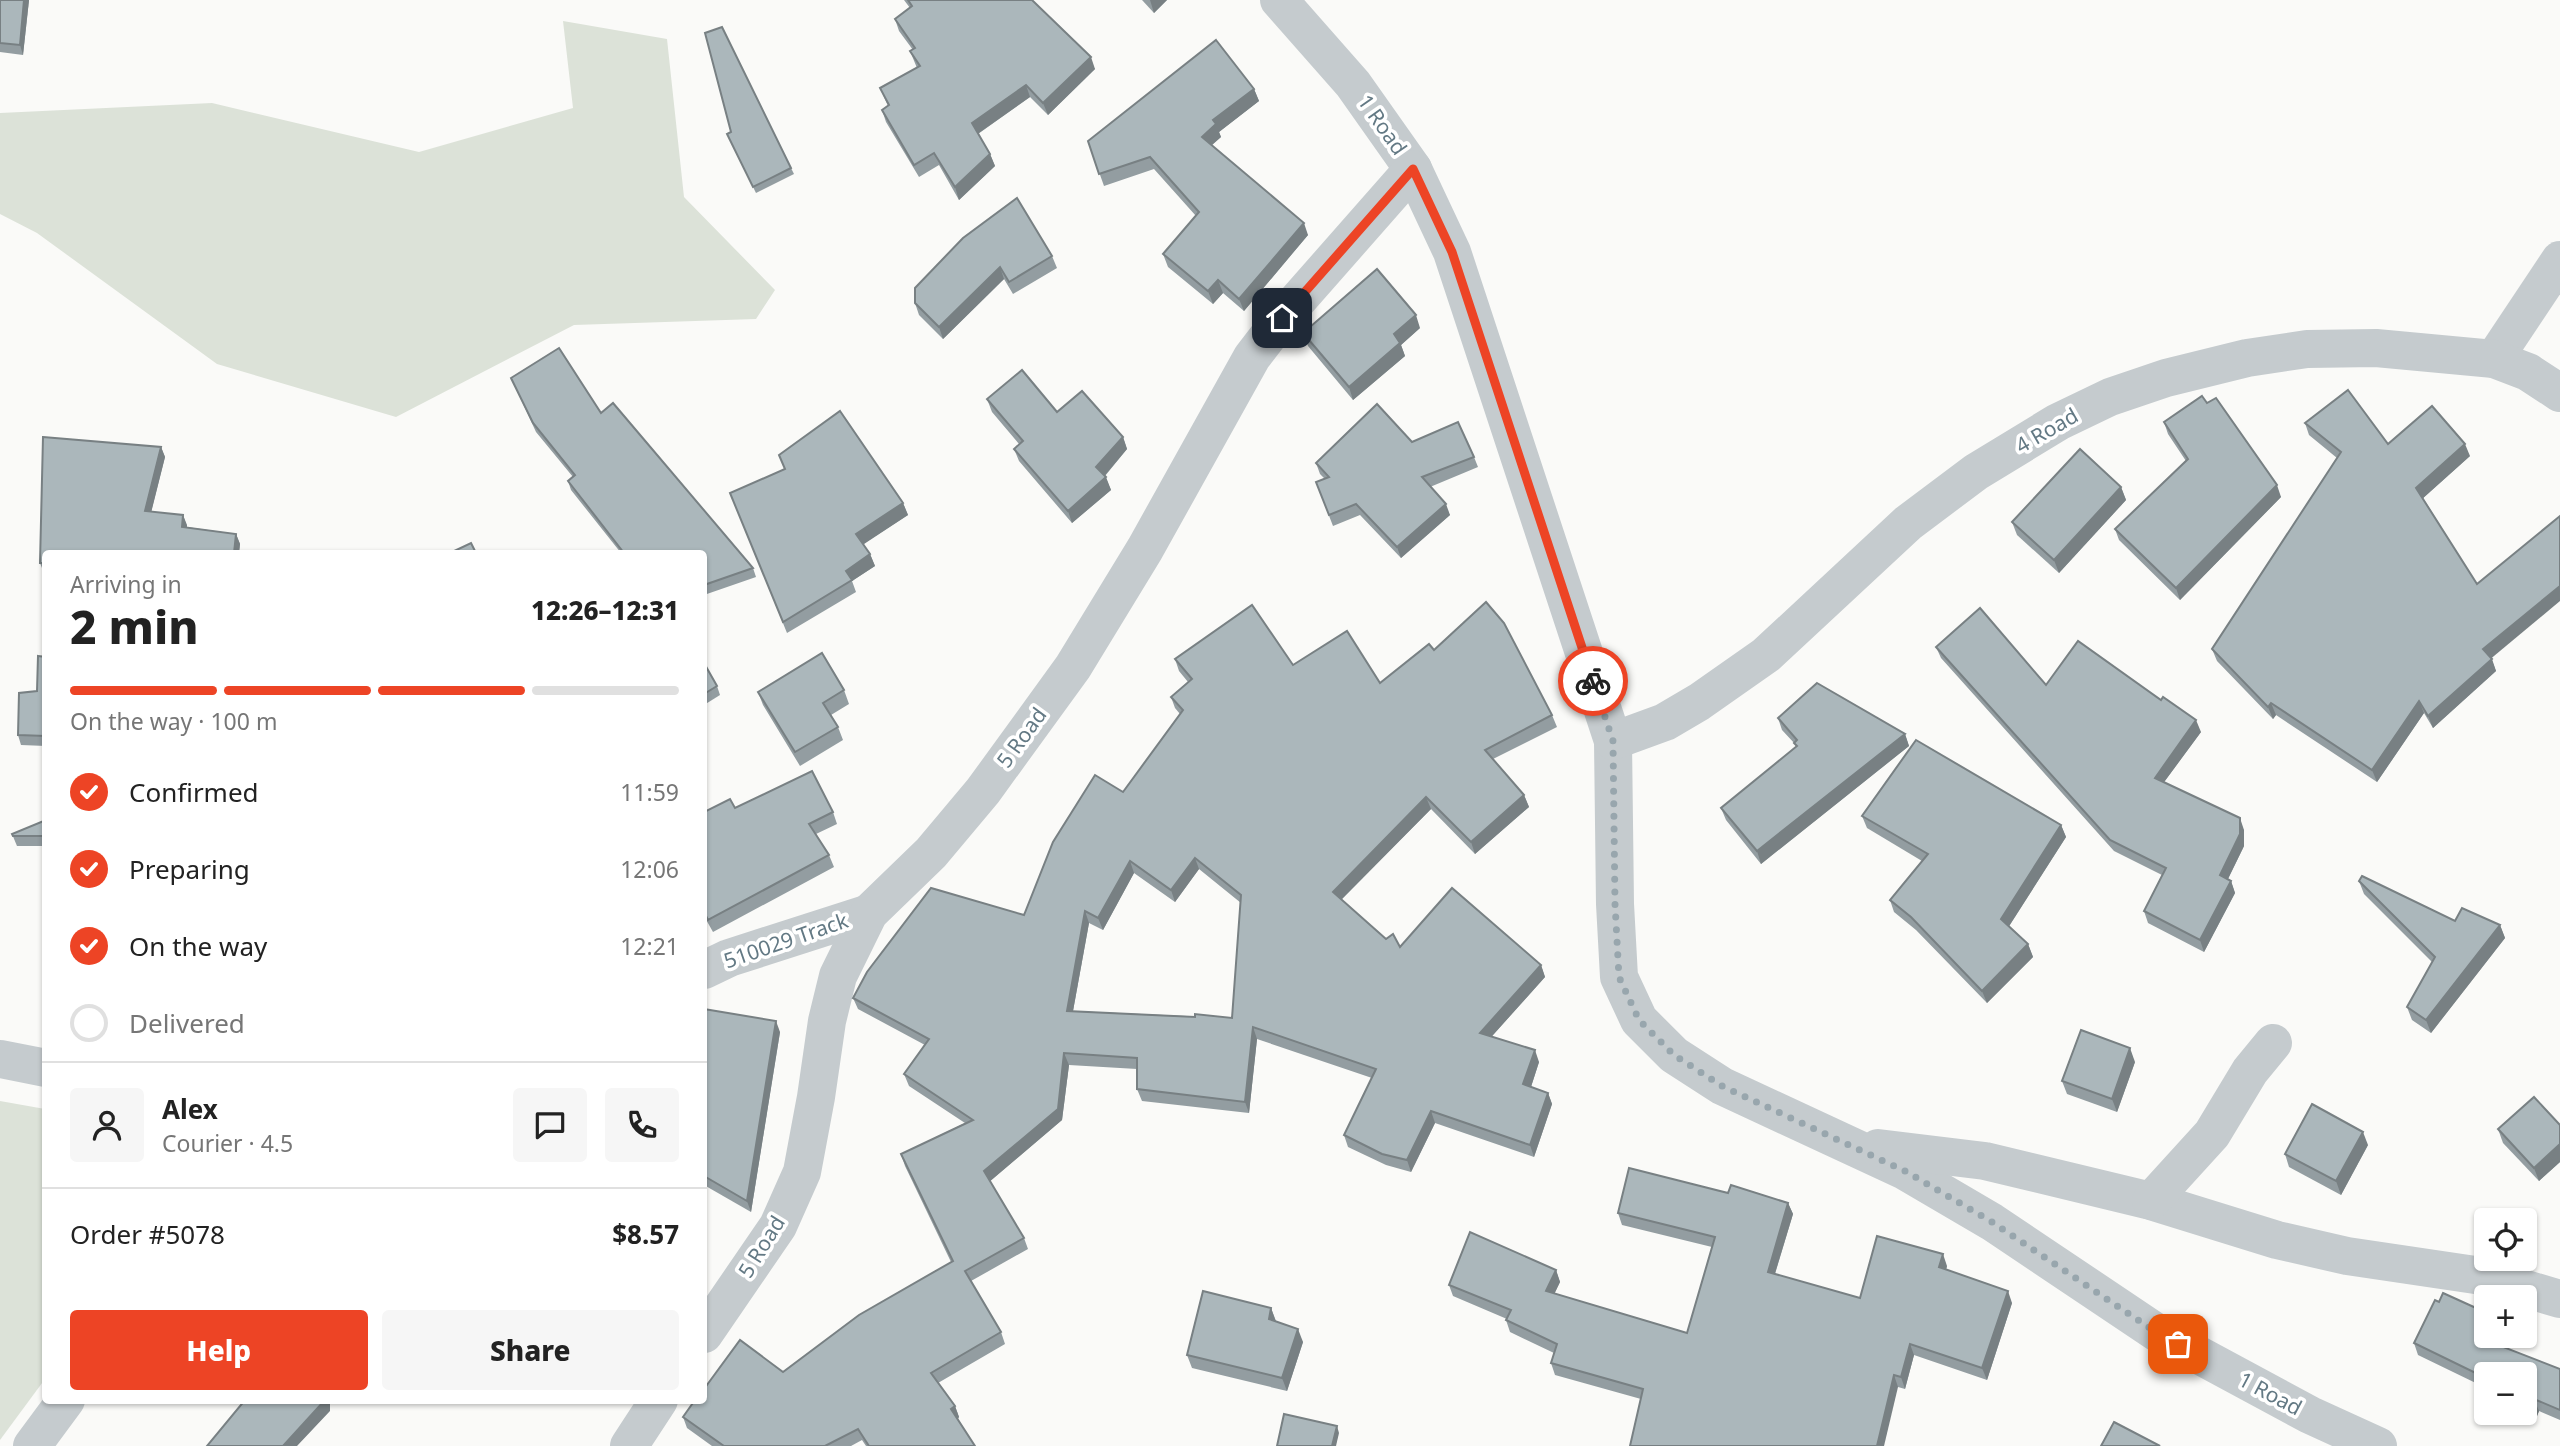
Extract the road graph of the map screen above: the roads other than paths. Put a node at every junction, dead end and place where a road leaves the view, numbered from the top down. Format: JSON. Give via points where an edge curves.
{"nodes":[{"id":1,"x":1279,"y":0,"type":"edge"},
{"id":2,"x":1413,"y":169,"type":"junction"},
{"id":3,"x":2560,"y":260,"type":"edge"},
{"id":4,"x":2494,"y":359,"type":"junction"},
{"id":5,"x":2560,"y":393,"type":"edge"},
{"id":6,"x":1613,"y":741,"type":"junction"},
{"id":7,"x":869,"y":913,"type":"junction"},
{"id":8,"x":707,"y":969,"type":"edge"},
{"id":9,"x":2273,"y":1043,"type":"dead end"},
{"id":10,"x":0,"y":1059,"type":"edge"},
{"id":11,"x":42,"y":1067,"type":"edge"},
{"id":12,"x":1848,"y":1145,"type":"junction"},
{"id":13,"x":2151,"y":1201,"type":"junction"},
{"id":14,"x":2560,"y":1299,"type":"edge"},
{"id":15,"x":707,"y":1330,"type":"edge"},
{"id":16,"x":63,"y":1404,"type":"edge"},
{"id":17,"x":656,"y":1404,"type":"edge"},
{"id":18,"x":32,"y":1446,"type":"edge"},
{"id":19,"x":629,"y":1446,"type":"edge"},
{"id":20,"x":2378,"y":1446,"type":"edge"}],
"edges":[{"from":1,"to":2,"type":"street","name":"1 Road","via":[[1353,85]]},
{"from":2,"to":6,"type":"street","name":"1 Road","via":[[1452,252]]},
{"from":2,"to":7,"type":"street","name":"5 Road","via":[[1252,357],[1073,667],[984,791],[931,853]]},
{"from":3,"to":4,"type":"street"},
{"from":4,"to":5,"type":"street","name":"4 Road","via":[[2528,372]]},
{"from":4,"to":6,"type":"street","name":"4 Road","via":[[2376,348],[2307,349],[2247,358],[2110,397],[2058,422],[1976,472],[1908,523],[1766,655],[1699,702],[1665,722]]},
{"from":6,"to":12,"type":"street","name":"1 Road","via":[[1619,977],[1639,1020],[1674,1055],[1722,1086]]},
{"from":7,"to":8,"type":"street","name":"510029 Track"},
{"from":7,"to":15,"type":"street","name":"5 Road","via":[[838,976],[802,1172],[778,1226]]},
{"from":9,"to":13,"type":"street","via":[[2211,1134]]},
{"from":10,"to":11,"type":"street"},
{"from":12,"to":13,"type":"street","via":[[1985,1161]]},
{"from":12,"to":20,"type":"street","name":"1 Road","via":[[1905,1171],[1992,1222],[2156,1332]]},
{"from":13,"to":14,"type":"street","via":[[2277,1240],[2347,1256],[2482,1276]]},
{"from":16,"to":18,"type":"street"},
{"from":17,"to":19,"type":"street"}]}
